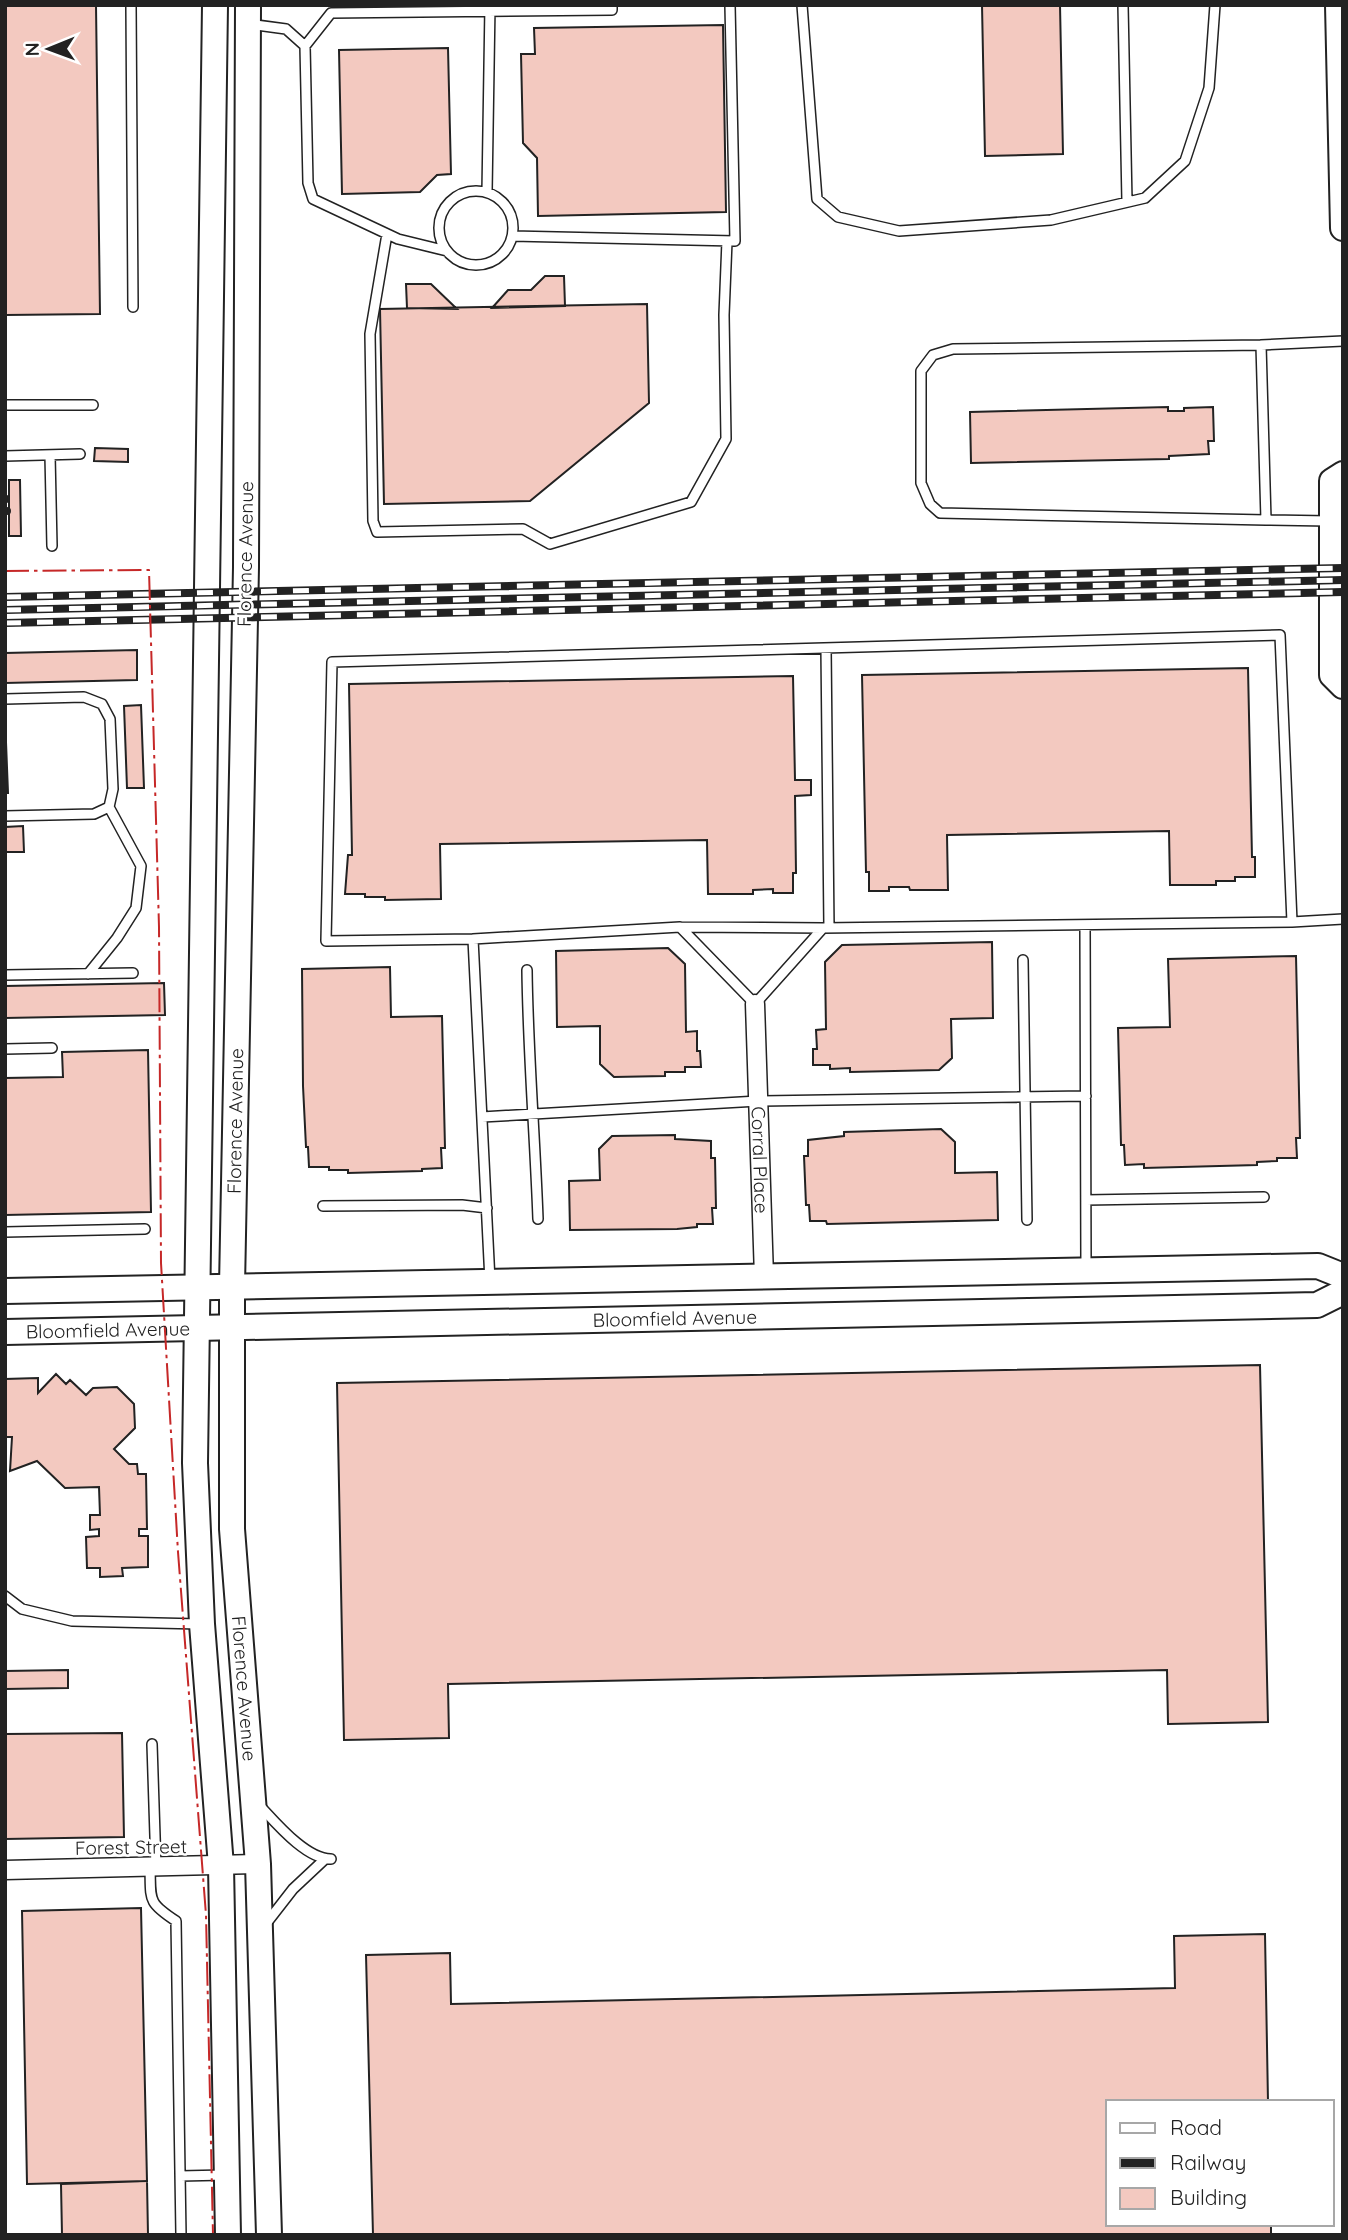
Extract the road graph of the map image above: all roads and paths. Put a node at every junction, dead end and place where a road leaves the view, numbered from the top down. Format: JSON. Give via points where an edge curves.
{"nodes":[{"id":1,"x":131,"y":5,"type":"edge"},
{"id":2,"x":215,"y":5,"type":"edge"},
{"id":3,"x":611,"y":5,"type":"edge"},
{"id":4,"x":730,"y":5,"type":"edge"},
{"id":5,"x":802,"y":5,"type":"edge"},
{"id":6,"x":1123,"y":5,"type":"edge"},
{"id":7,"x":1215,"y":5,"type":"edge"},
{"id":8,"x":1338,"y":5,"type":"edge"},
{"id":9,"x":490,"y":9,"type":"edge"},
{"id":10,"x":248,"y":15,"type":"edge"},
{"id":11,"x":305,"y":46,"type":"junction"},
{"id":12,"x":1342,"y":107,"type":"edge"},
{"id":13,"x":487,"y":192,"type":"junction"},
{"id":14,"x":1127,"y":202,"type":"junction"},
{"id":15,"x":1343,"y":221,"type":"edge"},
{"id":16,"x":1343,"y":228,"type":"edge"},
{"id":17,"x":387,"y":234,"type":"junction"},
{"id":18,"x":512,"y":236,"type":"junction"},
{"id":19,"x":727,"y":241,"type":"junction"},
{"id":20,"x":447,"y":251,"type":"junction"},
{"id":21,"x":133,"y":307,"type":"dead end"},
{"id":22,"x":1343,"y":341,"type":"edge"},
{"id":23,"x":1261,"y":345,"type":"junction"},
{"id":24,"x":5,"y":405,"type":"edge"},
{"id":25,"x":93,"y":405,"type":"dead end"},
{"id":26,"x":80,"y":454,"type":"dead end"},
{"id":27,"x":50,"y":455,"type":"junction"},
{"id":28,"x":5,"y":456,"type":"edge"},
{"id":29,"x":1343,"y":474,"type":"edge"},
{"id":30,"x":1266,"y":520,"type":"junction"},
{"id":31,"x":1331,"y":521,"type":"junction"},
{"id":32,"x":52,"y":546,"type":"dead end"},
{"id":33,"x":825,"y":648,"type":"junction"},
{"id":34,"x":1343,"y":686,"type":"edge"},
{"id":35,"x":5,"y":699,"type":"edge"},
{"id":36,"x":109,"y":807,"type":"junction"},
{"id":37,"x":5,"y":816,"type":"edge"},
{"id":38,"x":1343,"y":919,"type":"edge"},
{"id":39,"x":1292,"y":922,"type":"junction"},
{"id":40,"x":1085,"y":925,"type":"junction"},
{"id":41,"x":680,"y":927,"type":"junction"},
{"id":42,"x":826,"y":928,"type":"junction"},
{"id":43,"x":473,"y":939,"type":"junction"},
{"id":44,"x":1023,"y":960,"type":"dead end"},
{"id":45,"x":527,"y":970,"type":"dead end"},
{"id":46,"x":133,"y":973,"type":"dead end"},
{"id":47,"x":88,"y":974,"type":"junction"},
{"id":48,"x":5,"y":975,"type":"edge"},
{"id":49,"x":755,"y":1004,"type":"junction"},
{"id":50,"x":52,"y":1048,"type":"dead end"},
{"id":51,"x":5,"y":1049,"type":"edge"},
{"id":52,"x":1086,"y":1096,"type":"junction"},
{"id":53,"x":1025,"y":1097,"type":"junction"},
{"id":54,"x":758,"y":1101,"type":"junction"},
{"id":55,"x":534,"y":1114,"type":"junction"},
{"id":56,"x":482,"y":1117,"type":"junction"},
{"id":57,"x":1264,"y":1197,"type":"dead end"},
{"id":58,"x":1086,"y":1200,"type":"junction"},
{"id":59,"x":323,"y":1206,"type":"dead end"},
{"id":60,"x":487,"y":1208,"type":"junction"},
{"id":61,"x":538,"y":1219,"type":"dead end"},
{"id":62,"x":1027,"y":1220,"type":"dead end"},
{"id":63,"x":145,"y":1229,"type":"dead end"},
{"id":64,"x":5,"y":1232,"type":"edge"},
{"id":65,"x":1086,"y":1271,"type":"junction"},
{"id":66,"x":1343,"y":1276,"type":"edge"},
{"id":67,"x":764,"y":1277,"type":"junction"},
{"id":68,"x":491,"y":1283,"type":"junction"},
{"id":69,"x":232,"y":1286,"type":"junction"},
{"id":70,"x":197,"y":1287,"type":"junction"},
{"id":71,"x":5,"y":1291,"type":"edge"},
{"id":72,"x":1343,"y":1292,"type":"edge"},
{"id":73,"x":764,"y":1316,"type":"junction"},
{"id":74,"x":233,"y":1327,"type":"junction"},
{"id":75,"x":196,"y":1328,"type":"junction"},
{"id":76,"x":5,"y":1332,"type":"edge"},
{"id":77,"x":5,"y":1596,"type":"edge"},
{"id":78,"x":202,"y":1624,"type":"junction"},
{"id":79,"x":241,"y":1643,"type":"junction"},
{"id":80,"x":152,"y":1744,"type":"dead end"},
{"id":81,"x":254,"y":1800,"type":"junction"},
{"id":82,"x":258,"y":1864,"type":"junction"},
{"id":83,"x":221,"y":1866,"type":"junction"},
{"id":84,"x":153,"y":1868,"type":"junction"},
{"id":85,"x":5,"y":1871,"type":"edge"},
{"id":86,"x":261,"y":1929,"type":"junction"},
{"id":87,"x":227,"y":2175,"type":"junction"},
{"id":88,"x":180,"y":2176,"type":"junction"},
{"id":89,"x":181,"y":2235,"type":"edge"},
{"id":90,"x":228,"y":2235,"type":"edge"},
{"id":91,"x":269,"y":2235,"type":"edge"}],
"edges":[{"from":1,"to":21,"type":"lane"},
{"from":2,"to":70,"type":"main road","name":"Florence Avenue"},
{"from":3,"to":9,"type":"lane","via":[[612,10]]},
{"from":4,"to":19,"type":"lane","via":[[735,241]]},
{"from":5,"to":14,"type":"lane","via":[[817,199],[838,217],[899,231],[1051,219]]},
{"from":6,"to":14,"type":"lane"},
{"from":7,"to":14,"type":"lane","via":[[1209,88],[1185,161],[1145,198]]},
{"from":8,"to":12,"type":"main road"},
{"from":9,"to":11,"type":"lane","via":[[331,13]]},
{"from":9,"to":13,"type":"lane"},
{"from":10,"to":11,"type":"lane","via":[[286,29]]},
{"from":10,"to":69,"type":"main road","name":"Florence Avenue","via":[[246,568]]},
{"from":11,"to":17,"type":"lane","via":[[313,199]]},
{"from":12,"to":15,"type":"main road"},
{"from":13,"to":18,"type":"lane","via":[[506,207],[512,218]]},
{"from":13,"to":20,"type":"lane","via":[[463,193],[444,209],[439,233]]},
{"from":15,"to":16,"type":"main road"},
{"from":17,"to":19,"type":"lane","via":[[370,334],[373,521],[377,533],[523,529],[550,544],[691,502],[726,439]]},
{"from":17,"to":20,"type":"lane"},
{"from":18,"to":19,"type":"lane"},
{"from":18,"to":20,"type":"lane","via":[[504,252],[484,264],[471,265]]},
{"from":22,"to":23,"type":"lane"},
{"from":23,"to":30,"type":"lane"},
{"from":23,"to":30,"type":"lane","via":[[953,349],[933,355],[921,371],[921,484],[940,513]]},
{"from":24,"to":25,"type":"lane"},
{"from":26,"to":27,"type":"lane"},
{"from":27,"to":28,"type":"lane"},
{"from":27,"to":32,"type":"lane"},
{"from":29,"to":31,"type":"main road","via":[[1332,481]]},
{"from":30,"to":31,"type":"lane"},
{"from":31,"to":34,"type":"main road","via":[[1332,675]]},
{"from":33,"to":39,"type":"lane","via":[[1280,635]]},
{"from":33,"to":42,"type":"lane"},
{"from":33,"to":43,"type":"lane","via":[[332,662],[326,941]]},
{"from":35,"to":36,"type":"lane","via":[[84,697],[102,704],[110,719],[113,789]]},
{"from":36,"to":37,"type":"lane","via":[[94,814]]},
{"from":36,"to":47,"type":"lane","via":[[141,866],[136,908]]},
{"from":38,"to":39,"type":"lane"},
{"from":39,"to":40,"type":"lane"},
{"from":40,"to":42,"type":"lane"},
{"from":40,"to":52,"type":"lane"},
{"from":41,"to":42,"type":"lane"},
{"from":41,"to":43,"type":"lane"},
{"from":41,"to":49,"type":"lane"},
{"from":42,"to":49,"type":"lane"},
{"from":43,"to":56,"type":"lane"},
{"from":44,"to":53,"type":"lane"},
{"from":45,"to":55,"type":"lane"},
{"from":46,"to":47,"type":"lane"},
{"from":47,"to":48,"type":"lane"},
{"from":49,"to":54,"type":"street","name":"Corral Place"},
{"from":50,"to":51,"type":"lane"},
{"from":52,"to":53,"type":"lane"},
{"from":52,"to":58,"type":"lane"},
{"from":53,"to":54,"type":"lane"},
{"from":53,"to":62,"type":"lane"},
{"from":54,"to":55,"type":"lane"},
{"from":54,"to":67,"type":"street","name":"Corral Place"},
{"from":55,"to":56,"type":"lane"},
{"from":55,"to":61,"type":"lane"},
{"from":56,"to":60,"type":"lane"},
{"from":57,"to":58,"type":"lane"},
{"from":58,"to":65,"type":"lane"},
{"from":59,"to":60,"type":"lane"},
{"from":60,"to":68,"type":"lane"},
{"from":63,"to":64,"type":"lane"},
{"from":65,"to":66,"type":"main road","name":"Bloomfield Avenue","via":[[1318,1266]]},
{"from":65,"to":67,"type":"main road","name":"Bloomfield Avenue"},
{"from":67,"to":68,"type":"main road","name":"Bloomfield Avenue"},
{"from":67,"to":73,"type":"main road","name":"Corral Place"},
{"from":68,"to":69,"type":"main road","name":"Bloomfield Avenue"},
{"from":69,"to":70,"type":"main road","name":"Bloomfield Avenue"},
{"from":69,"to":74,"type":"main road","name":"Florence Avenue"},
{"from":70,"to":71,"type":"main road","name":"Bloomfield Avenue"},
{"from":70,"to":75,"type":"main road","name":"Florence Avenue"},
{"from":72,"to":73,"type":"main road","name":"Bloomfield Avenue","via":[[1317,1305]]},
{"from":73,"to":74,"type":"main road","name":"Bloomfield Avenue"},
{"from":74,"to":75,"type":"main road","name":"Bloomfield Avenue"},
{"from":74,"to":79,"type":"main road","name":"Florence Avenue","via":[[232,1529]]},
{"from":75,"to":76,"type":"main road","name":"Bloomfield Avenue"},
{"from":75,"to":78,"type":"main road","name":"Florence Avenue","via":[[195,1463]]},
{"from":77,"to":78,"type":"lane","via":[[22,1609],[72,1622]]},
{"from":78,"to":79,"type":"main road","via":[[233,1632]]},
{"from":78,"to":83,"type":"main road","name":"Florence Avenue"},
{"from":79,"to":81,"type":"main road","name":"Florence Avenue"},
{"from":80,"to":84,"type":"lane"},
{"from":81,"to":82,"type":"main road","name":"Florence Avenue"},
{"from":81,"to":86,"type":"lane","via":[[298,1844],[328,1859],[293,1889]]},
{"from":82,"to":83,"type":"street","name":"Forest Street"},
{"from":82,"to":86,"type":"main road","name":"Florence Avenue"},
{"from":83,"to":84,"type":"street","name":"Forest Street"},
{"from":83,"to":87,"type":"main road","name":"Florence Avenue"},
{"from":84,"to":85,"type":"street","name":"Forest Street"},
{"from":84,"to":88,"type":"lane","via":[[151,1898],[176,1921]]},
{"from":86,"to":91,"type":"main road","name":"Florence Avenue"},
{"from":87,"to":88,"type":"lane"},
{"from":87,"to":90,"type":"main road","name":"Florence Avenue"},
{"from":88,"to":89,"type":"lane"}]}
